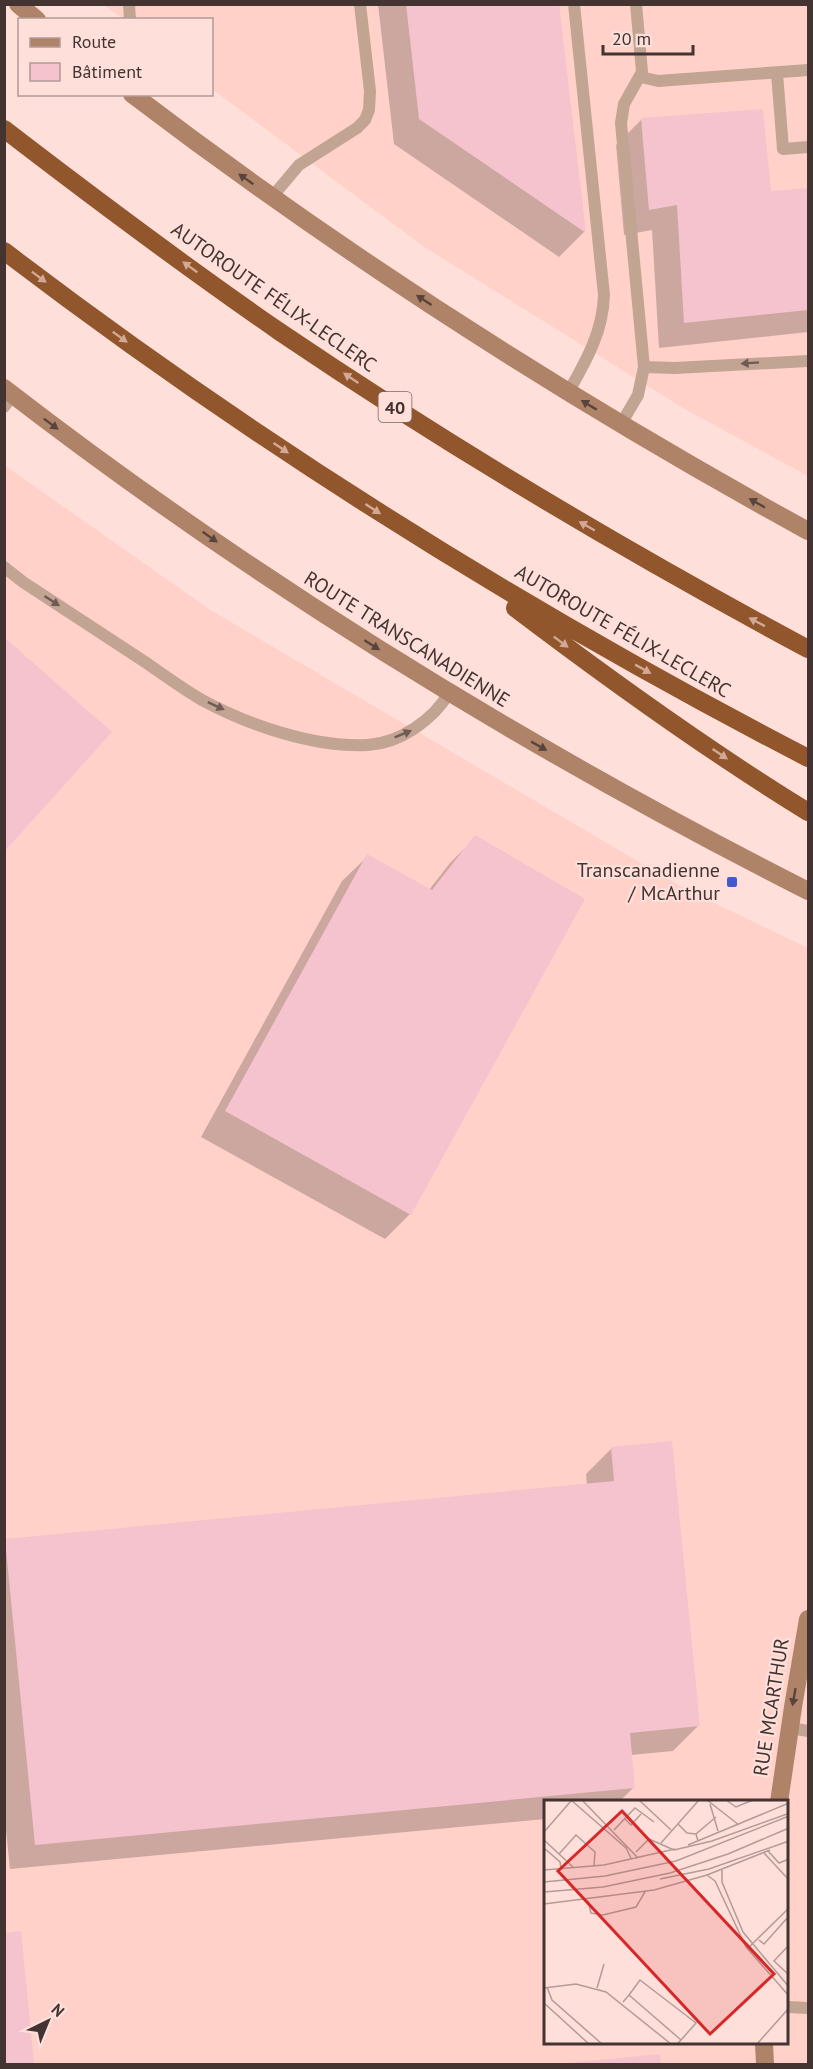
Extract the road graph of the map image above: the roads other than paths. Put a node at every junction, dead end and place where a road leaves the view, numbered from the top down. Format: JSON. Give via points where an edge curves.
{"nodes":[{"id":1,"x":360,"y":4,"type":"edge"},
{"id":2,"x":574,"y":4,"type":"edge"},
{"id":3,"x":636,"y":4,"type":"edge"},
{"id":4,"x":808,"y":70,"type":"edge"},
{"id":5,"x":777,"y":72,"type":"junction"},
{"id":6,"x":641,"y":77,"type":"junction"},
{"id":7,"x":135,"y":96,"type":"edge"},
{"id":8,"x":4,"y":129,"type":"edge"},
{"id":9,"x":808,"y":147,"type":"edge"},
{"id":10,"x":272,"y":197,"type":"junction"},
{"id":11,"x":4,"y":251,"type":"edge"},
{"id":12,"x":808,"y":361,"type":"edge"},
{"id":13,"x":644,"y":368,"type":"junction"},
{"id":14,"x":568,"y":393,"type":"junction"},
{"id":15,"x":7,"y":397,"type":"edge"},
{"id":16,"x":621,"y":424,"type":"junction"},
{"id":17,"x":808,"y":531,"type":"edge"},
{"id":18,"x":447,"y":556,"type":"junction"},
{"id":19,"x":4,"y":567,"type":"edge"},
{"id":20,"x":808,"y":649,"type":"edge"},
{"id":21,"x":449,"y":693,"type":"junction"},
{"id":22,"x":808,"y":758,"type":"edge"},
{"id":23,"x":808,"y":812,"type":"edge"},
{"id":24,"x":808,"y":891,"type":"edge"},
{"id":25,"x":808,"y":1618,"type":"edge"},
{"id":26,"x":799,"y":1729,"type":"edge"},
{"id":27,"x":780,"y":1800,"type":"edge"},
{"id":28,"x":789,"y":2007,"type":"edge"},
{"id":29,"x":808,"y":2008,"type":"edge"},
{"id":30,"x":764,"y":2045,"type":"edge"},
{"id":31,"x":765,"y":2064,"type":"edge"}],
"edges":[{"from":1,"to":10,"type":"lane","via":[[370,91],[365,120],[299,165]]},
{"from":2,"to":14,"type":"lane","via":[[604,295],[599,332]]},
{"from":3,"to":6,"type":"lane"},
{"from":4,"to":5,"type":"lane"},
{"from":5,"to":6,"type":"lane","via":[[658,81]]},
{"from":5,"to":9,"type":"lane","via":[[783,149]]},
{"from":6,"to":13,"type":"lane","via":[[624,104],[621,117]]},
{"from":10,"to":7,"type":"main road","one_way":true},
{"from":20,"to":8,"type":"highway","name":"AUTOROUTE FÉLIX-LECLERC","number":"40","one_way":true,"via":[[633,553],[406,415],[232,298]]},
{"from":14,"to":10,"type":"main road","one_way":true},
{"from":11,"to":18,"type":"highway","name":"AUTOROUTE FÉLIX-LECLERC","one_way":true,"via":[[198,392]]},
{"from":12,"to":13,"type":"lane","one_way":true},
{"from":13,"to":16,"type":"lane","via":[[638,395]]},
{"from":16,"to":14,"type":"main road","one_way":true},
{"from":15,"to":21,"type":"main road","name":"ROUTE TRANSCANADIENNE","one_way":true,"via":[[263,575]]},
{"from":17,"to":16,"type":"main road","one_way":true},
{"from":18,"to":22,"type":"highway","name":"AUTOROUTE FÉLIX-LECLERC","one_way":true,"via":[[578,633]]},
{"from":18,"to":23,"type":"highway","one_way":true,"via":[[601,672]]},
{"from":19,"to":21,"type":"lane","one_way":true,"via":[[202,700],[297,738],[369,745],[414,729],[433,714]]},
{"from":21,"to":24,"type":"main road","name":"ROUTE TRANSCANADIENNE","one_way":true,"via":[[656,812]]},
{"from":25,"to":26,"type":"main road","name":"RUE MCARTHUR","one_way":true},
{"from":26,"to":27,"type":"main road","name":"RUE MCARTHUR"},
{"from":28,"to":29,"type":"lane"},
{"from":30,"to":31,"type":"main road"}]}
